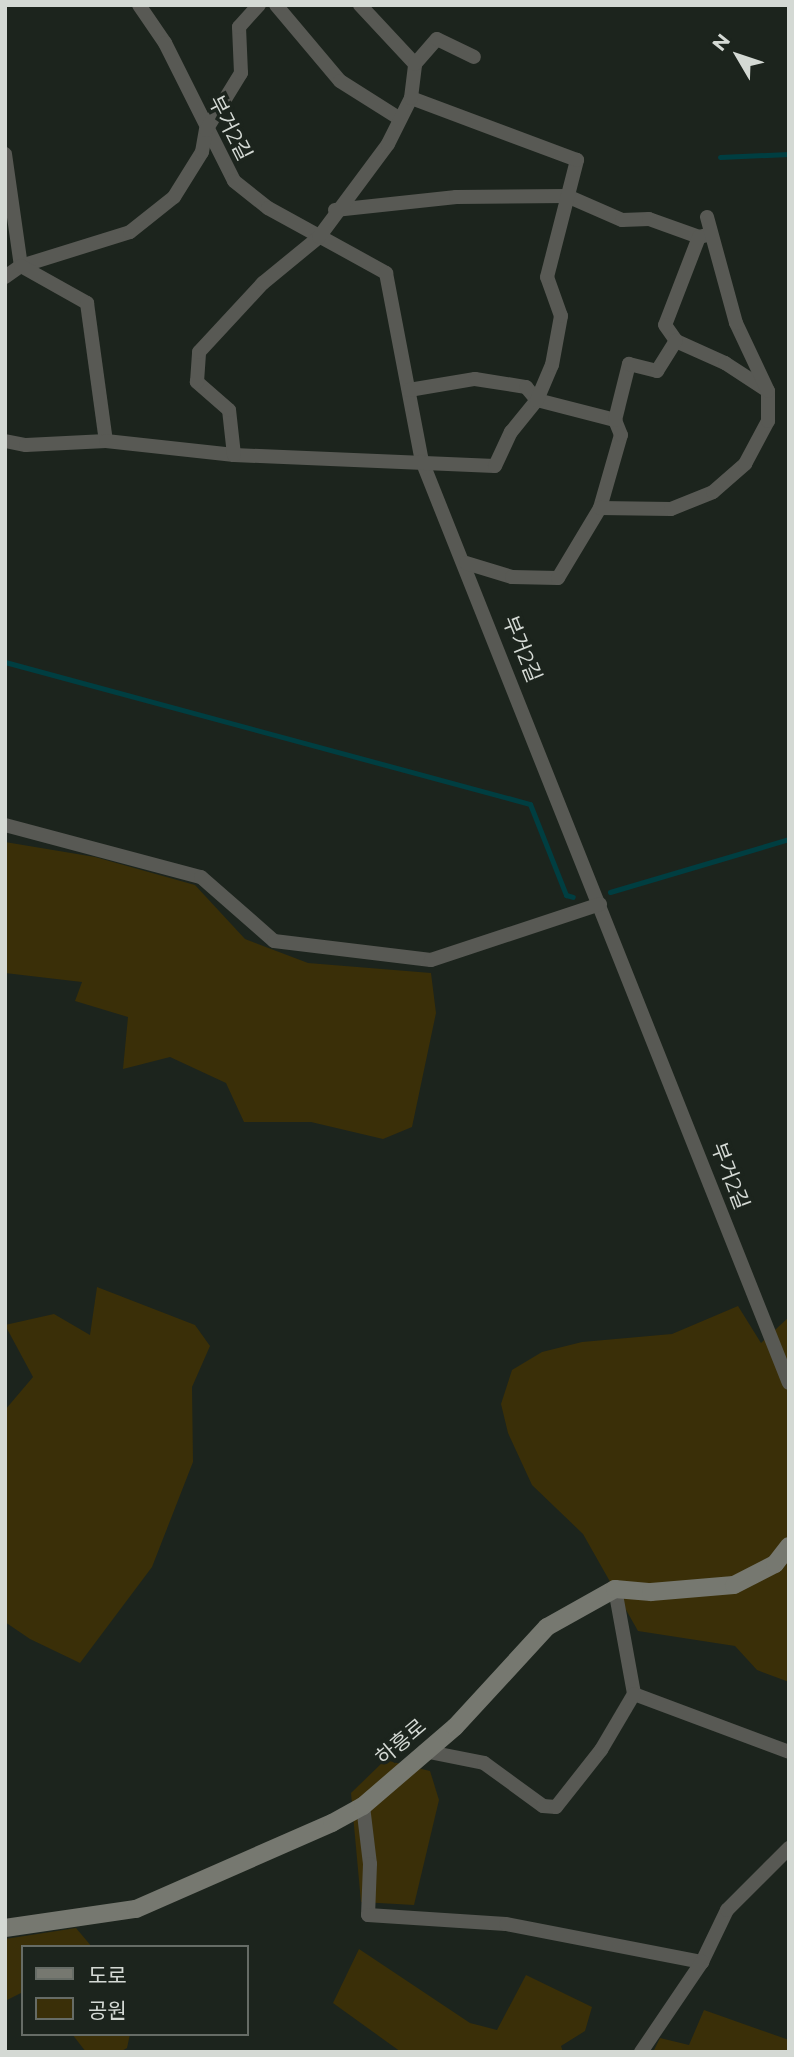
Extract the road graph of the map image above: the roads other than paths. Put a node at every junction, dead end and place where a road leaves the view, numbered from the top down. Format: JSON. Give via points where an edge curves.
{"nodes":[{"id":1,"x":139,"y":5,"type":"edge"},
{"id":2,"x":259,"y":5,"type":"edge"},
{"id":3,"x":276,"y":5,"type":"edge"},
{"id":4,"x":360,"y":5,"type":"edge"},
{"id":5,"x":474,"y":57,"type":"dead end"},
{"id":6,"x":415,"y":64,"type":"junction"},
{"id":7,"x":411,"y":98,"type":"junction"},
{"id":8,"x":400,"y":119,"type":"junction"},
{"id":9,"x":206,"y":130,"type":"junction"},
{"id":10,"x":5,"y":154,"type":"edge"},
{"id":11,"x":567,"y":196,"type":"junction"},
{"id":12,"x":335,"y":210,"type":"junction"},
{"id":13,"x":707,"y":217,"type":"dead end"},
{"id":14,"x":705,"y":235,"type":"junction"},
{"id":15,"x":319,"y":237,"type":"junction"},
{"id":16,"x":21,"y":266,"type":"junction"},
{"id":17,"x":5,"y":277,"type":"edge"},
{"id":18,"x":676,"y":341,"type":"junction"},
{"id":19,"x":409,"y":390,"type":"junction"},
{"id":20,"x":768,"y":391,"type":"junction"},
{"id":21,"x":537,"y":400,"type":"junction"},
{"id":22,"x":615,"y":420,"type":"junction"},
{"id":23,"x":5,"y":441,"type":"edge"},
{"id":24,"x":106,"y":441,"type":"junction"},
{"id":25,"x":234,"y":456,"type":"junction"},
{"id":26,"x":422,"y":461,"type":"junction"},
{"id":27,"x":600,"y":508,"type":"junction"},
{"id":28,"x":466,"y":564,"type":"junction"},
{"id":29,"x":5,"y":825,"type":"edge"},
{"id":30,"x":600,"y":904,"type":"junction"},
{"id":31,"x":789,"y":1383,"type":"edge"},
{"id":32,"x":789,"y":1546,"type":"edge"},
{"id":33,"x":615,"y":1589,"type":"junction"},
{"id":34,"x":634,"y":1694,"type":"junction"},
{"id":35,"x":424,"y":1751,"type":"junction"},
{"id":36,"x":789,"y":1752,"type":"edge"},
{"id":37,"x":363,"y":1806,"type":"junction"},
{"id":38,"x":789,"y":1848,"type":"edge"},
{"id":39,"x":5,"y":1928,"type":"edge"},
{"id":40,"x":702,"y":1962,"type":"junction"},
{"id":41,"x":641,"y":2052,"type":"edge"}],
"edges":[{"from":1,"to":9,"type":"street","name":"부거2길","via":[[165,43]]},
{"from":2,"to":9,"type":"street","via":[[239,27],[242,73]]},
{"from":3,"to":8,"type":"street","via":[[340,81]]},
{"from":4,"to":6,"type":"street"},
{"from":5,"to":6,"type":"street","via":[[437,39]]},
{"from":6,"to":7,"type":"street"},
{"from":7,"to":8,"type":"street"},
{"from":7,"to":11,"type":"street","via":[[577,160]]},
{"from":8,"to":12,"type":"street","via":[[388,144]]},
{"from":9,"to":15,"type":"street","name":"부거2길","via":[[234,181],[268,208]]},
{"from":9,"to":16,"type":"street","via":[[202,152],[174,197],[130,232]]},
{"from":10,"to":16,"type":"street"},
{"from":11,"to":12,"type":"street","via":[[456,197]]},
{"from":11,"to":14,"type":"street","via":[[622,220],[649,219]]},
{"from":11,"to":21,"type":"street","via":[[547,277],[561,316],[552,365]]},
{"from":12,"to":15,"type":"street"},
{"from":13,"to":14,"type":"street"},
{"from":14,"to":18,"type":"street","via":[[665,325]]},
{"from":14,"to":20,"type":"street","via":[[736,323]]},
{"from":15,"to":19,"type":"street","name":"부거2길","via":[[386,273]]},
{"from":15,"to":25,"type":"street","via":[[263,284],[200,352],[197,382],[229,410]]},
{"from":16,"to":17,"type":"street"},
{"from":16,"to":24,"type":"street","via":[[87,303]]},
{"from":18,"to":20,"type":"street","via":[[724,363]]},
{"from":18,"to":22,"type":"street","via":[[657,371],[629,364]]},
{"from":19,"to":21,"type":"street","via":[[475,379],[526,387]]},
{"from":19,"to":26,"type":"street","name":"부거2길"},
{"from":20,"to":27,"type":"street","via":[[768,421],[749,458],[713,492],[671,509]]},
{"from":21,"to":22,"type":"street"},
{"from":21,"to":26,"type":"street","via":[[510,432],[495,466]]},
{"from":22,"to":27,"type":"street","via":[[621,435]]},
{"from":23,"to":24,"type":"street","via":[[26,445]]},
{"from":24,"to":25,"type":"street"},
{"from":25,"to":26,"type":"street"},
{"from":26,"to":28,"type":"street","name":"부거2길"},
{"from":27,"to":28,"type":"street","via":[[558,578],[512,577]]},
{"from":28,"to":30,"type":"street","name":"부거2길"},
{"from":29,"to":30,"type":"street","via":[[134,855],[201,877],[274,941],[431,960]]},
{"from":30,"to":31,"type":"street","name":"부거2길"},
{"from":32,"to":33,"type":"street","via":[[775,1564],[734,1585],[651,1592]]},
{"from":33,"to":34,"type":"street"},
{"from":33,"to":35,"type":"street","name":"하흥로","via":[[547,1627],[455,1727]]},
{"from":34,"to":35,"type":"street","via":[[601,1750],[556,1807],[542,1806],[484,1763]]},
{"from":34,"to":36,"type":"street"},
{"from":35,"to":37,"type":"street","name":"하흥로"},
{"from":37,"to":39,"type":"street","name":"하흥로","via":[[136,1909]]},
{"from":37,"to":40,"type":"street","via":[[370,1864],[368,1915],[506,1924]]},
{"from":38,"to":40,"type":"street","via":[[727,1910]]},
{"from":40,"to":41,"type":"street"}]}
